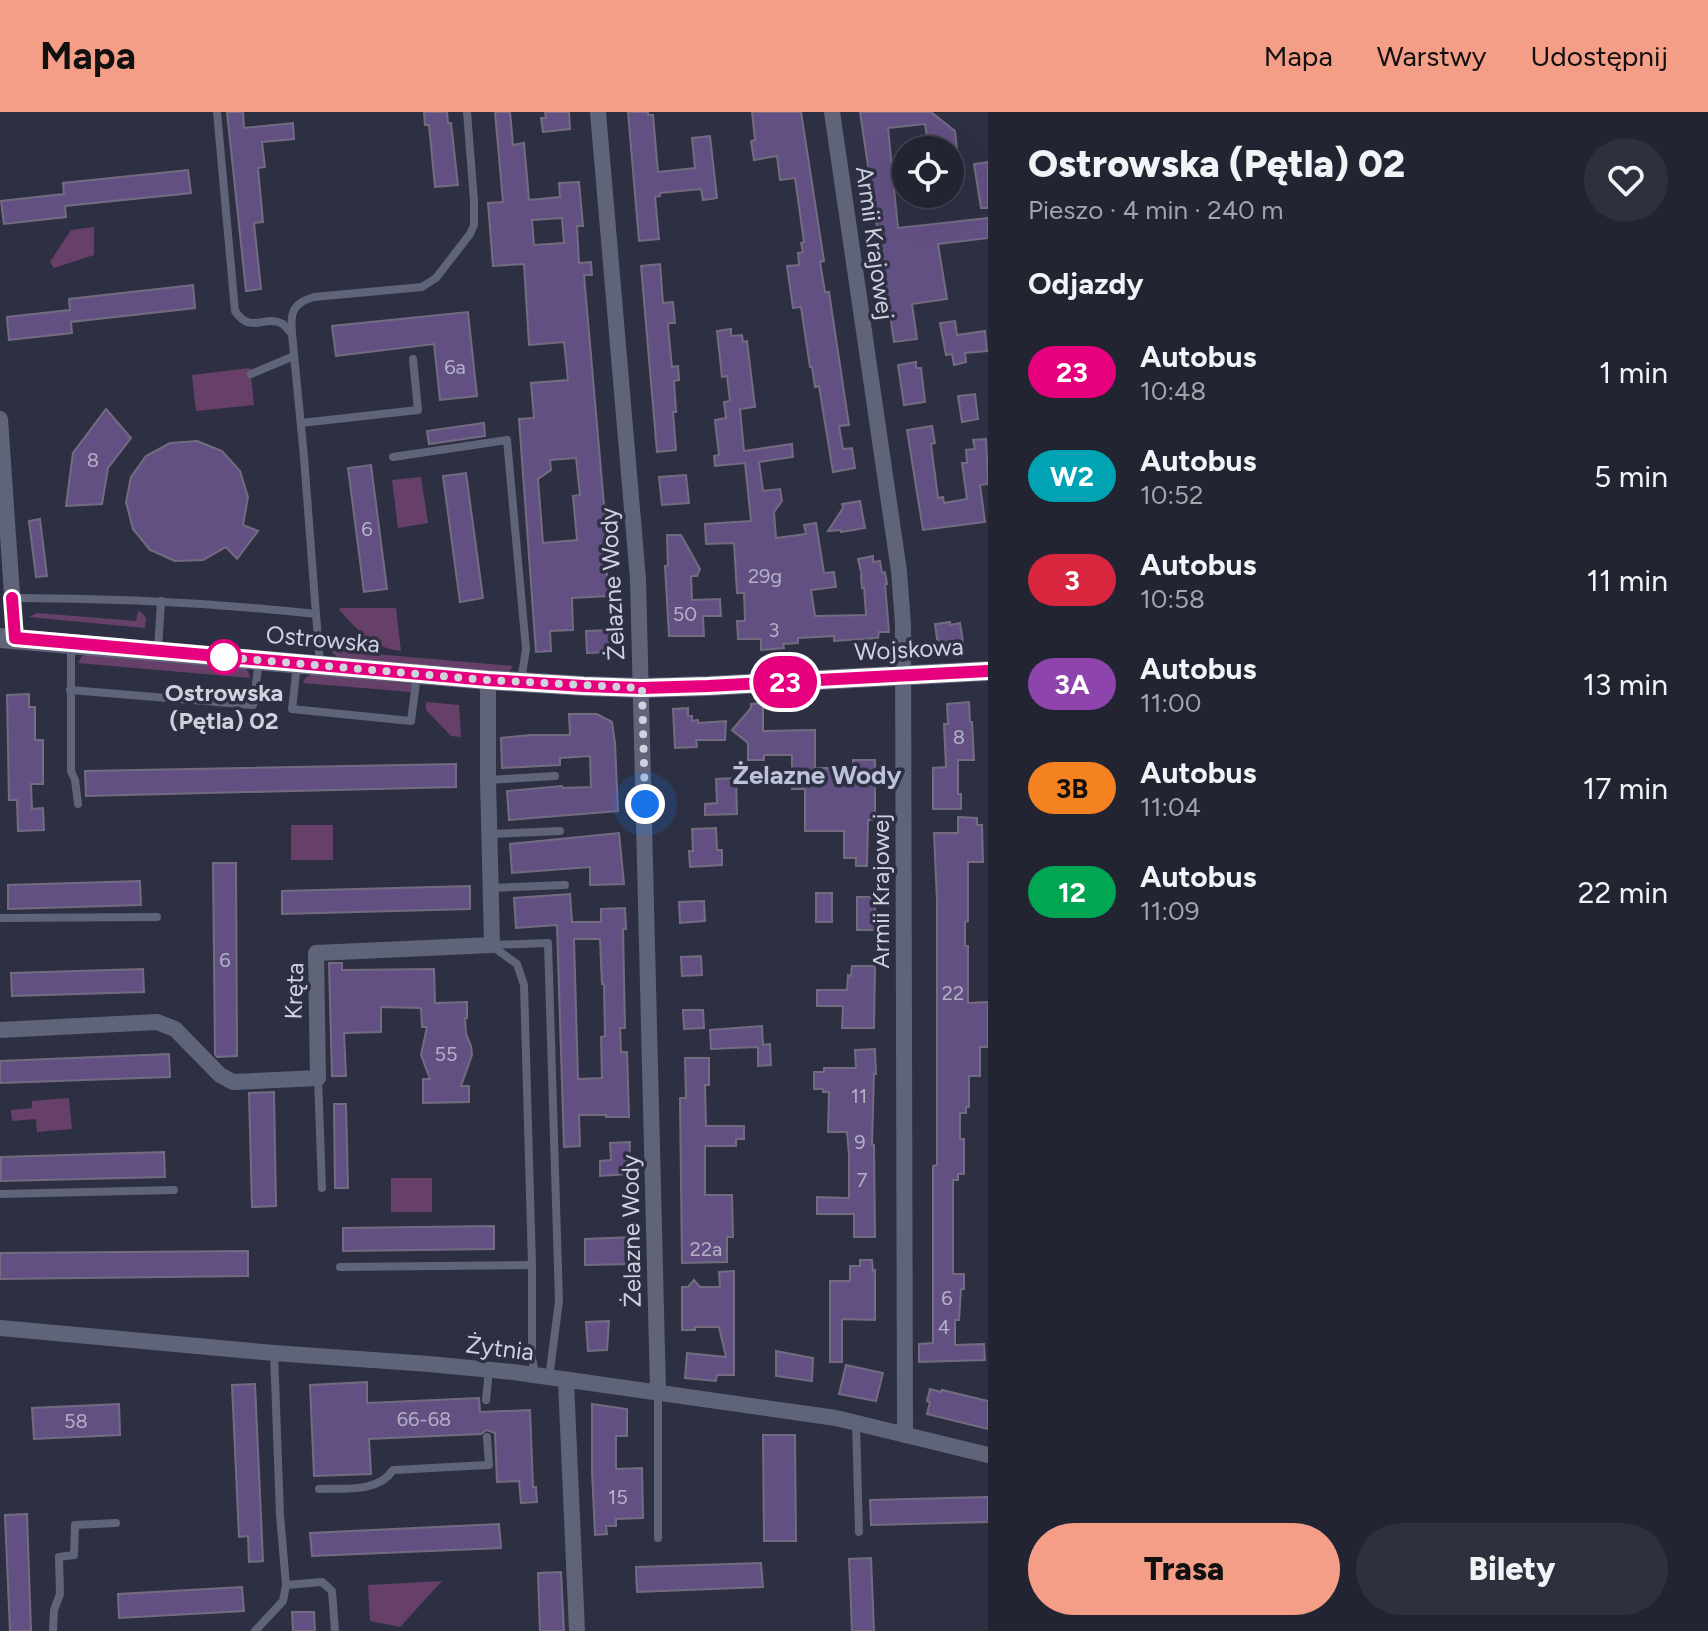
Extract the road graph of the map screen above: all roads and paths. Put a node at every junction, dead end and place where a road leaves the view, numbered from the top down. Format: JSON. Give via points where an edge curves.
{"nodes":[{"id":1,"x":217,"y":112,"type":"edge"},
{"id":2,"x":467,"y":112,"type":"edge"},
{"id":3,"x":598,"y":112,"type":"edge"},
{"id":4,"x":832,"y":112,"type":"edge"},
{"id":5,"x":292,"y":334,"type":"junction"},
{"id":6,"x":294,"y":356,"type":"junction"},
{"id":7,"x":413,"y":359,"type":"dead end"},
{"id":8,"x":251,"y":374,"type":"dead end"},
{"id":9,"x":0,"y":423,"type":"edge"},
{"id":10,"x":301,"y":423,"type":"junction"},
{"id":11,"x":393,"y":457,"type":"dead end"},
{"id":12,"x":4,"y":533,"type":"edge"},
{"id":13,"x":12,"y":598,"type":"junction"},
{"id":14,"x":161,"y":601,"type":"junction"},
{"id":15,"x":316,"y":614,"type":"junction"},
{"id":16,"x":7,"y":638,"type":"edge"},
{"id":17,"x":71,"y":643,"type":"junction"},
{"id":18,"x":158,"y":651,"type":"junction"},
{"id":19,"x":259,"y":660,"type":"junction"},
{"id":20,"x":297,"y":663,"type":"junction"},
{"id":21,"x":320,"y":665,"type":"junction"},
{"id":22,"x":988,"y":671,"type":"edge"},
{"id":23,"x":417,"y":674,"type":"junction"},
{"id":24,"x":903,"y":676,"type":"junction"},
{"id":25,"x":488,"y":680,"type":"junction"},
{"id":26,"x":521,"y":682,"type":"junction"},
{"id":27,"x":642,"y":688,"type":"junction"},
{"id":28,"x":70,"y":690,"type":"junction"},
{"id":29,"x":555,"y":776,"type":"dead end"},
{"id":30,"x":488,"y":780,"type":"junction"},
{"id":31,"x":78,"y":804,"type":"dead end"},
{"id":32,"x":560,"y":831,"type":"dead end"},
{"id":33,"x":489,"y":834,"type":"junction"},
{"id":34,"x":565,"y":885,"type":"dead end"},
{"id":35,"x":490,"y":888,"type":"junction"},
{"id":36,"x":157,"y":917,"type":"dead end"},
{"id":37,"x":0,"y":918,"type":"edge"},
{"id":38,"x":492,"y":945,"type":"junction"},
{"id":39,"x":0,"y":1030,"type":"edge"},
{"id":40,"x":318,"y":1078,"type":"junction"},
{"id":41,"x":322,"y":1188,"type":"dead end"},
{"id":42,"x":174,"y":1190,"type":"dead end"},
{"id":43,"x":0,"y":1194,"type":"edge"},
{"id":44,"x":532,"y":1265,"type":"junction"},
{"id":45,"x":340,"y":1267,"type":"dead end"},
{"id":46,"x":0,"y":1328,"type":"edge"},
{"id":47,"x":274,"y":1353,"type":"junction"},
{"id":48,"x":489,"y":1370,"type":"junction"},
{"id":49,"x":550,"y":1378,"type":"junction"},
{"id":50,"x":658,"y":1391,"type":"junction"},
{"id":51,"x":486,"y":1400,"type":"dead end"},
{"id":52,"x":856,"y":1422,"type":"junction"},
{"id":53,"x":905,"y":1435,"type":"junction"},
{"id":54,"x":487,"y":1437,"type":"dead end"},
{"id":55,"x":988,"y":1455,"type":"edge"},
{"id":56,"x":319,"y":1489,"type":"dead end"},
{"id":57,"x":116,"y":1523,"type":"dead end"},
{"id":58,"x":859,"y":1532,"type":"dead end"},
{"id":59,"x":658,"y":1538,"type":"dead end"},
{"id":60,"x":286,"y":1585,"type":"junction"},
{"id":61,"x":53,"y":1631,"type":"edge"},
{"id":62,"x":255,"y":1631,"type":"edge"},
{"id":63,"x":335,"y":1631,"type":"edge"},
{"id":64,"x":577,"y":1631,"type":"edge"}],
"edges":[{"from":1,"to":5,"type":"lane","via":[[235,311],[242,321],[282,324]]},
{"from":2,"to":5,"type":"lane","via":[[474,225],[436,278],[422,287],[303,300],[290,320]]},
{"from":3,"to":27,"type":"street","name":"Żelazne Wody","via":[[638,579]]},
{"from":4,"to":24,"type":"street","name":"Armii Krajowej","via":[[899,571]]},
{"from":5,"to":6,"type":"lane"},
{"from":6,"to":8,"type":"lane"},
{"from":6,"to":10,"type":"lane"},
{"from":7,"to":10,"type":"lane","via":[[418,410]]},
{"from":9,"to":12,"type":"street"},
{"from":10,"to":15,"type":"lane"},
{"from":11,"to":26,"type":"lane","via":[[507,440],[526,649]]},
{"from":12,"to":13,"type":"street"},
{"from":13,"to":14,"type":"lane"},
{"from":13,"to":16,"type":"street"},
{"from":14,"to":15,"type":"lane"},
{"from":14,"to":18,"type":"lane"},
{"from":15,"to":21,"type":"lane"},
{"from":16,"to":17,"type":"street","name":"Ostrowska"},
{"from":17,"to":18,"type":"street","name":"Ostrowska"},
{"from":17,"to":28,"type":"lane"},
{"from":18,"to":19,"type":"street","name":"Ostrowska"},
{"from":19,"to":20,"type":"street","name":"Ostrowska"},
{"from":19,"to":28,"type":"lane","via":[[253,705]]},
{"from":20,"to":21,"type":"street","name":"Ostrowska"},
{"from":20,"to":23,"type":"lane","via":[[292,709],[411,721]]},
{"from":21,"to":23,"type":"street","name":"Ostrowska"},
{"from":22,"to":24,"type":"street","name":"Wojskowa"},
{"from":23,"to":25,"type":"street","name":"Ostrowska"},
{"from":24,"to":27,"type":"street","name":"Wojskowa"},
{"from":24,"to":53,"type":"street","name":"Armii Krajowej"},
{"from":25,"to":26,"type":"street","name":"Ostrowska"},
{"from":25,"to":30,"type":"street"},
{"from":26,"to":27,"type":"street","name":"Ostrowska"},
{"from":27,"to":50,"type":"street","name":"Żelazne Wody"},
{"from":28,"to":31,"type":"lane","via":[[71,771]]},
{"from":29,"to":30,"type":"lane"},
{"from":30,"to":33,"type":"street"},
{"from":32,"to":33,"type":"lane"},
{"from":33,"to":35,"type":"street"},
{"from":34,"to":35,"type":"lane"},
{"from":35,"to":38,"type":"street"},
{"from":36,"to":37,"type":"lane"},
{"from":38,"to":40,"type":"street","name":"Kręta","via":[[316,953]]},
{"from":38,"to":44,"type":"lane","via":[[517,964],[524,985]]},
{"from":38,"to":49,"type":"lane","via":[[548,943],[559,1301]]},
{"from":39,"to":40,"type":"street","via":[[157,1022],[175,1029],[233,1082]]},
{"from":40,"to":41,"type":"lane"},
{"from":42,"to":43,"type":"lane"},
{"from":44,"to":45,"type":"lane"},
{"from":44,"to":49,"type":"lane","via":[[532,1358]]},
{"from":46,"to":47,"type":"street","name":"Żytnia"},
{"from":47,"to":48,"type":"street","name":"Żytnia"},
{"from":47,"to":60,"type":"lane"},
{"from":48,"to":49,"type":"street","name":"Żytnia"},
{"from":48,"to":51,"type":"lane"},
{"from":49,"to":50,"type":"street","name":"Żytnia"},
{"from":49,"to":64,"type":"street"},
{"from":50,"to":52,"type":"street","name":"Żytnia"},
{"from":50,"to":59,"type":"lane"},
{"from":52,"to":53,"type":"street","name":"Żytnia"},
{"from":52,"to":58,"type":"lane"},
{"from":53,"to":55,"type":"street","name":"Żytnia"},
{"from":54,"to":56,"type":"lane","via":[[489,1465],[393,1470],[373,1486]]},
{"from":57,"to":61,"type":"lane","via":[[75,1525],[74,1555],[59,1557]]},
{"from":60,"to":62,"type":"lane","via":[[283,1601]]},
{"from":60,"to":63,"type":"lane","via":[[322,1582],[332,1591]]}]}
